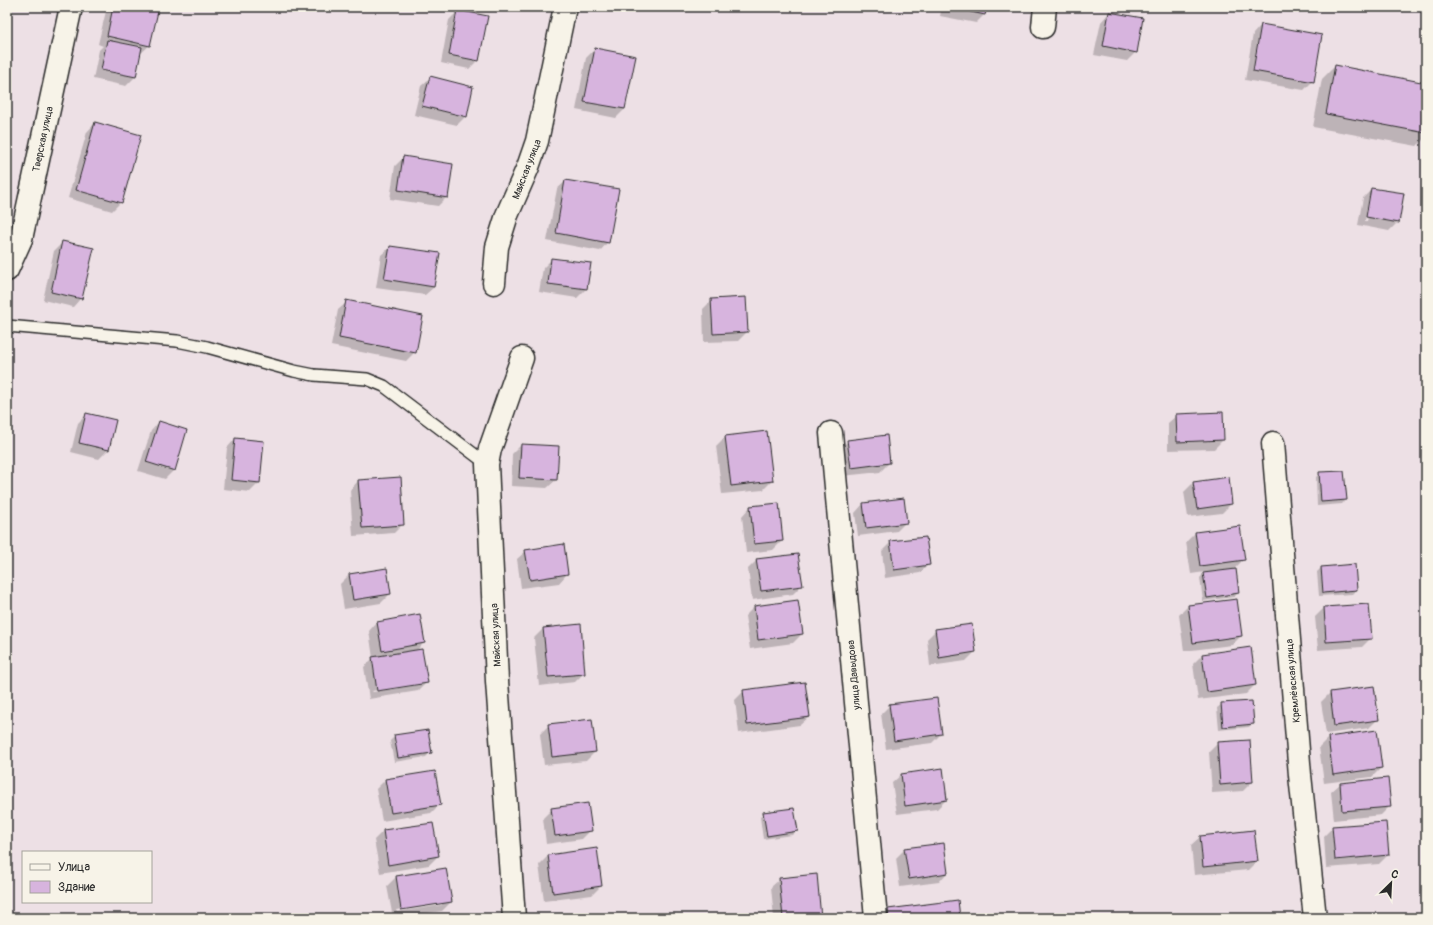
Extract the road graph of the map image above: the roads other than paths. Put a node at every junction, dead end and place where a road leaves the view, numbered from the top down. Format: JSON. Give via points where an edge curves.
{"nodes":[{"id":1,"x":71,"y":7,"type":"edge"},
{"id":2,"x":565,"y":7,"type":"edge"},
{"id":3,"x":7,"y":270,"type":"edge"},
{"id":4,"x":494,"y":283,"type":"dead end"},
{"id":5,"x":7,"y":326,"type":"edge"},
{"id":6,"x":522,"y":358,"type":"dead end"},
{"id":7,"x":831,"y":433,"type":"dead end"},
{"id":8,"x":1273,"y":443,"type":"dead end"},
{"id":9,"x":487,"y":464,"type":"junction"},
{"id":10,"x":514,"y":918,"type":"edge"},
{"id":11,"x":876,"y":918,"type":"edge"},
{"id":12,"x":1315,"y":918,"type":"edge"}],
"edges":[{"from":1,"to":3,"type":"street","name":"Тверская улица","via":[[21,239]]},
{"from":2,"to":4,"type":"street","name":"Майская улица","via":[[537,141],[507,215],[497,248]]},
{"from":5,"to":9,"type":"lane","via":[[177,342],[207,347],[314,375],[367,379],[384,386]]},
{"from":6,"to":9,"type":"street","name":"Майская улица"},
{"from":7,"to":11,"type":"street","name":"улица Давыдова"},
{"from":8,"to":12,"type":"street","name":"Кремлёвская улица","via":[[1299,768]]},
{"from":9,"to":10,"type":"street","name":"Майская улица"}]}
